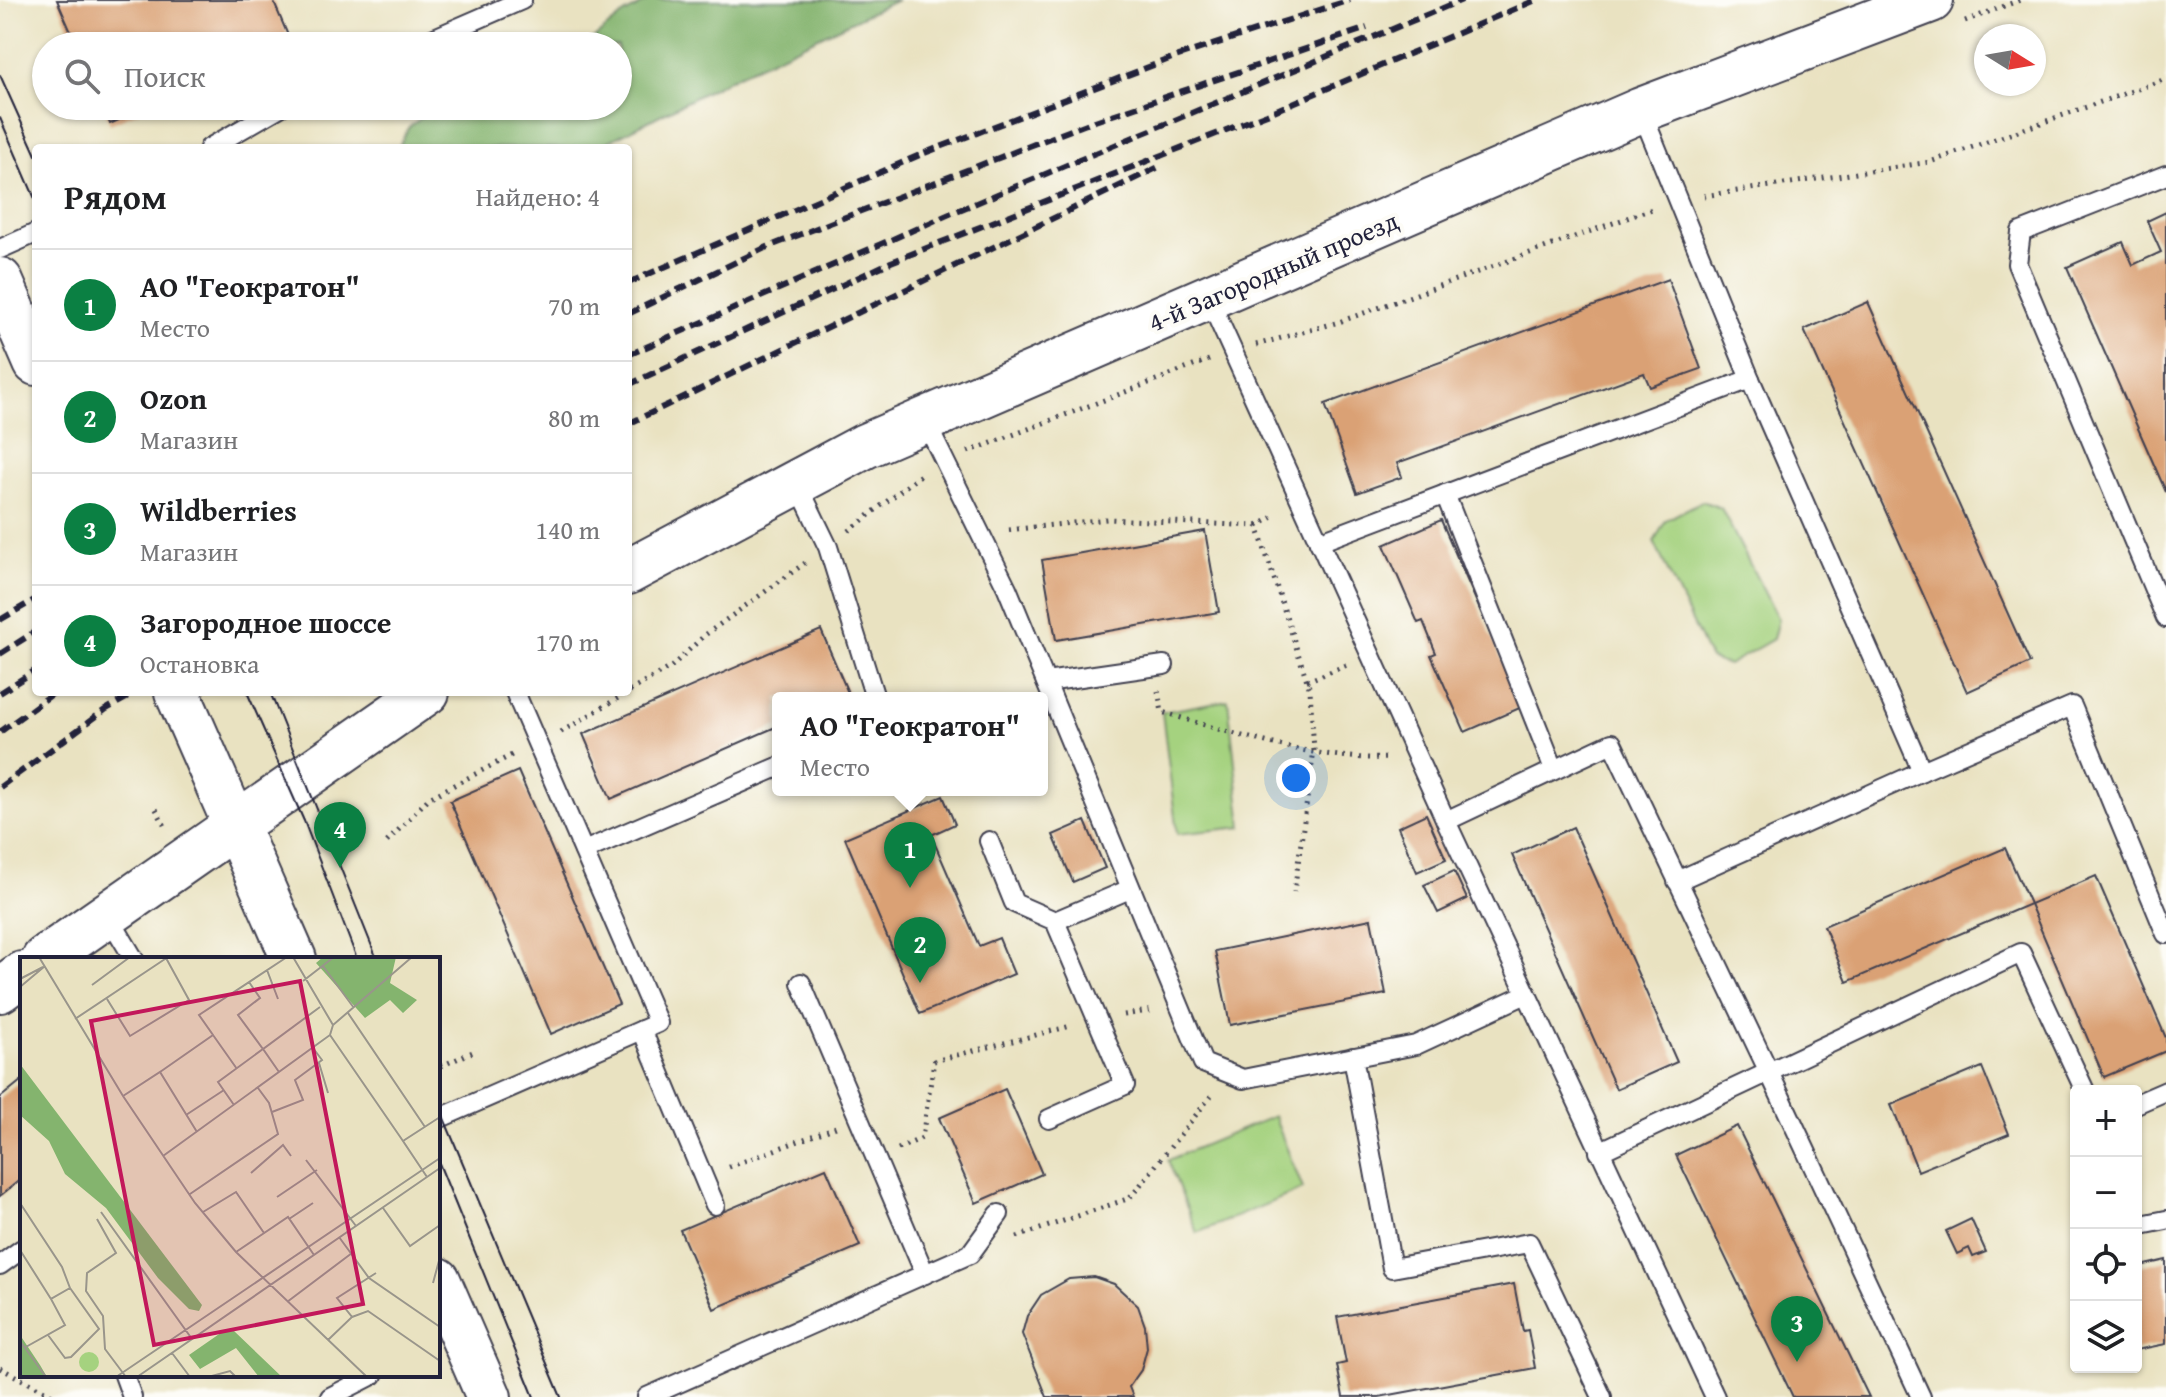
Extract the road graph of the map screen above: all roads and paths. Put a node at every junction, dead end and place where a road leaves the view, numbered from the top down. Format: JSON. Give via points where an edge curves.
{"nodes":[{"id":1,"x":522,"y":0,"type":"edge"},
{"id":2,"x":1931,"y":0,"type":"edge"},
{"id":3,"x":448,"y":32,"type":"edge"},
{"id":4,"x":1641,"y":110,"type":"junction"},
{"id":5,"x":258,"y":120,"type":"edge"},
{"id":6,"x":216,"y":144,"type":"edge"},
{"id":7,"x":2166,"y":175,"type":"edge"},
{"id":8,"x":32,"y":235,"type":"edge"},
{"id":9,"x":0,"y":249,"type":"edge"},
{"id":10,"x":0,"y":280,"type":"edge"},
{"id":11,"x":1209,"y":299,"type":"junction"},
{"id":12,"x":1232,"y":352,"type":"junction"},
{"id":13,"x":32,"y":354,"type":"edge"},
{"id":14,"x":1750,"y":379,"type":"junction"},
{"id":15,"x":925,"y":421,"type":"junction"},
{"id":16,"x":945,"y":461,"type":"junction"},
{"id":17,"x":796,"y":482,"type":"junction"},
{"id":18,"x":1445,"y":494,"type":"junction"},
{"id":19,"x":980,"y":533,"type":"junction"},
{"id":20,"x":1319,"y":542,"type":"junction"},
{"id":21,"x":828,"y":547,"type":"junction"},
{"id":22,"x":632,"y":570,"type":"edge"},
{"id":23,"x":2166,"y":618,"type":"edge"},
{"id":24,"x":1164,"y":665,"type":"dead end"},
{"id":25,"x":1339,"y":669,"type":"dead end"},
{"id":26,"x":1307,"y":681,"type":"junction"},
{"id":27,"x":1046,"y":682,"type":"junction"},
{"id":28,"x":632,"y":691,"type":"edge"},
{"id":29,"x":873,"y":692,"type":"edge"},
{"id":30,"x":179,"y":696,"type":"edge"},
{"id":31,"x":421,"y":696,"type":"edge"},
{"id":32,"x":517,"y":696,"type":"edge"},
{"id":33,"x":623,"y":696,"type":"edge"},
{"id":34,"x":1162,"y":712,"type":"dead end"},
{"id":35,"x":537,"y":743,"type":"junction"},
{"id":36,"x":1314,"y":750,"type":"junction"},
{"id":37,"x":1360,"y":759,"type":"dead end"},
{"id":38,"x":1554,"y":769,"type":"junction"},
{"id":39,"x":772,"y":770,"type":"edge"},
{"id":40,"x":1922,"y":771,"type":"junction"},
{"id":41,"x":336,"y":812,"type":"dead end"},
{"id":42,"x":1446,"y":821,"type":"junction"},
{"id":43,"x":234,"y":826,"type":"junction"},
{"id":44,"x":989,"y":841,"type":"dead end"},
{"id":45,"x":387,"y":842,"type":"dead end"},
{"id":46,"x":584,"y":851,"type":"junction"},
{"id":47,"x":350,"y":856,"type":"dead end"},
{"id":48,"x":1677,"y":881,"type":"junction"},
{"id":49,"x":1130,"y":889,"type":"junction"},
{"id":50,"x":1294,"y":892,"type":"dead end"},
{"id":51,"x":107,"y":914,"type":"junction"},
{"id":52,"x":1055,"y":921,"type":"junction"},
{"id":53,"x":2166,"y":934,"type":"edge"},
{"id":54,"x":47,"y":957,"type":"edge"},
{"id":55,"x":133,"y":957,"type":"edge"},
{"id":56,"x":293,"y":957,"type":"edge"},
{"id":57,"x":20,"y":975,"type":"edge"},
{"id":58,"x":801,"y":983,"type":"dead end"},
{"id":59,"x":0,"y":990,"type":"edge"},
{"id":60,"x":1526,"y":994,"type":"junction"},
{"id":61,"x":1178,"y":1005,"type":"junction"},
{"id":62,"x":1097,"y":1020,"type":"junction"},
{"id":63,"x":642,"y":1030,"type":"junction"},
{"id":64,"x":475,"y":1051,"type":"dead end"},
{"id":65,"x":1353,"y":1057,"type":"junction"},
{"id":66,"x":441,"y":1066,"type":"dead end"},
{"id":67,"x":1769,"y":1072,"type":"junction"},
{"id":68,"x":1229,"y":1073,"type":"junction"},
{"id":69,"x":2082,"y":1085,"type":"edge"},
{"id":70,"x":2166,"y":1091,"type":"edge"},
{"id":71,"x":2142,"y":1101,"type":"edge"},
{"id":72,"x":440,"y":1118,"type":"edge"},
{"id":73,"x":859,"y":1118,"type":"junction"},
{"id":74,"x":1049,"y":1119,"type":"dead end"},
{"id":75,"x":1599,"y":1152,"type":"junction"},
{"id":76,"x":876,"y":1159,"type":"junction"},
{"id":77,"x":703,"y":1177,"type":"junction"},
{"id":78,"x":715,"y":1205,"type":"dead end"},
{"id":79,"x":999,"y":1214,"type":"dead end"},
{"id":80,"x":2166,"y":1220,"type":"edge"},
{"id":81,"x":2142,"y":1225,"type":"edge"},
{"id":82,"x":20,"y":1250,"type":"edge"},
{"id":83,"x":970,"y":1254,"type":"junction"},
{"id":84,"x":0,"y":1265,"type":"edge"},
{"id":85,"x":925,"y":1274,"type":"junction"},
{"id":86,"x":440,"y":1290,"type":"edge"},
{"id":87,"x":449,"y":1335,"type":"edge"},
{"id":88,"x":0,"y":1368,"type":"edge"},
{"id":89,"x":125,"y":1377,"type":"edge"},
{"id":90,"x":367,"y":1377,"type":"edge"},
{"id":91,"x":335,"y":1388,"type":"edge"},
{"id":92,"x":56,"y":1397,"type":"edge"},
{"id":93,"x":132,"y":1397,"type":"edge"},
{"id":94,"x":489,"y":1397,"type":"edge"},
{"id":95,"x":647,"y":1397,"type":"edge"},
{"id":96,"x":1602,"y":1397,"type":"edge"},
{"id":97,"x":1715,"y":1397,"type":"edge"},
{"id":98,"x":1921,"y":1397,"type":"edge"}],
"edges":[{"from":1,"to":3,"type":"lane"},
{"from":2,"to":4,"type":"street","name":"4-й Загородный проезд"},
{"from":4,"to":11,"type":"street","name":"4-й Загородный проезд"},
{"from":4,"to":14,"type":"lane"},
{"from":5,"to":6,"type":"lane"},
{"from":7,"to":23,"type":"lane","via":[[2021,232],[2017,264]]},
{"from":8,"to":9,"type":"lane"},
{"from":10,"to":13,"type":"street"},
{"from":11,"to":12,"type":"lane"},
{"from":11,"to":15,"type":"street","name":"4-й Загородный проезд"},
{"from":12,"to":16,"type":"path"},
{"from":12,"to":20,"type":"lane"},
{"from":14,"to":18,"type":"lane"},
{"from":14,"to":40,"type":"lane"},
{"from":15,"to":16,"type":"lane"},
{"from":15,"to":17,"type":"street","name":"4-й Загородный проезд"},
{"from":16,"to":19,"type":"lane"},
{"from":16,"to":21,"type":"path"},
{"from":17,"to":21,"type":"lane"},
{"from":17,"to":22,"type":"street","name":"4-й Загородный проезд"},
{"from":18,"to":20,"type":"lane"},
{"from":18,"to":38,"type":"lane"},
{"from":19,"to":26,"type":"path","via":[[1107,519],[1257,526]]},
{"from":19,"to":27,"type":"lane"},
{"from":20,"to":42,"type":"lane"},
{"from":21,"to":28,"type":"path"},
{"from":21,"to":29,"type":"lane"},
{"from":24,"to":27,"type":"lane"},
{"from":25,"to":26,"type":"path"},
{"from":26,"to":36,"type":"path"},
{"from":27,"to":49,"type":"lane"},
{"from":30,"to":43,"type":"street"},
{"from":31,"to":43,"type":"street"},
{"from":32,"to":35,"type":"lane"},
{"from":33,"to":35,"type":"path"},
{"from":34,"to":36,"type":"path"},
{"from":35,"to":45,"type":"path","via":[[429,798]]},
{"from":35,"to":46,"type":"lane"},
{"from":36,"to":37,"type":"path"},
{"from":36,"to":50,"type":"path"},
{"from":38,"to":42,"type":"lane"},
{"from":38,"to":48,"type":"lane","via":[[1612,743]]},
{"from":39,"to":46,"type":"lane"},
{"from":40,"to":48,"type":"lane"},
{"from":40,"to":53,"type":"lane","via":[[2072,706]]},
{"from":41,"to":47,"type":"path"},
{"from":42,"to":60,"type":"lane"},
{"from":43,"to":51,"type":"street"},
{"from":43,"to":56,"type":"street"},
{"from":44,"to":52,"type":"lane","via":[[1014,903]]},
{"from":46,"to":63,"type":"lane","via":[[658,1023]]},
{"from":48,"to":67,"type":"lane"},
{"from":49,"to":52,"type":"lane"},
{"from":49,"to":61,"type":"lane"},
{"from":51,"to":54,"type":"street"},
{"from":51,"to":55,"type":"lane"},
{"from":52,"to":62,"type":"lane"},
{"from":57,"to":59,"type":"street"},
{"from":58,"to":73,"type":"lane"},
{"from":60,"to":65,"type":"lane","via":[[1416,1045]]},
{"from":60,"to":75,"type":"lane"},
{"from":61,"to":62,"type":"path"},
{"from":61,"to":68,"type":"lane","via":[[1203,1063]]},
{"from":62,"to":74,"type":"lane","via":[[1125,1085]]},
{"from":62,"to":76,"type":"path","via":[[934,1061],[922,1138]]},
{"from":63,"to":72,"type":"lane"},
{"from":63,"to":77,"type":"lane"},
{"from":64,"to":66,"type":"path"},
{"from":65,"to":68,"type":"lane","via":[[1243,1079]]},
{"from":65,"to":96,"type":"lane","via":[[1392,1268],[1529,1243]]},
{"from":67,"to":69,"type":"lane","via":[[2021,953]]},
{"from":67,"to":75,"type":"lane"},
{"from":67,"to":98,"type":"lane"},
{"from":68,"to":83,"type":"path","via":[[1130,1198]]},
{"from":70,"to":71,"type":"lane"},
{"from":73,"to":76,"type":"lane"},
{"from":73,"to":77,"type":"path"},
{"from":75,"to":97,"type":"lane"},
{"from":76,"to":85,"type":"lane"},
{"from":77,"to":78,"type":"lane"},
{"from":79,"to":83,"type":"lane"},
{"from":80,"to":81,"type":"lane"},
{"from":82,"to":84,"type":"lane"},
{"from":83,"to":85,"type":"lane"},
{"from":85,"to":95,"type":"lane"},
{"from":86,"to":87,"type":"street"},
{"from":87,"to":94,"type":"street"},
{"from":88,"to":92,"type":"path"},
{"from":89,"to":93,"type":"lane"},
{"from":90,"to":91,"type":"lane"}]}
